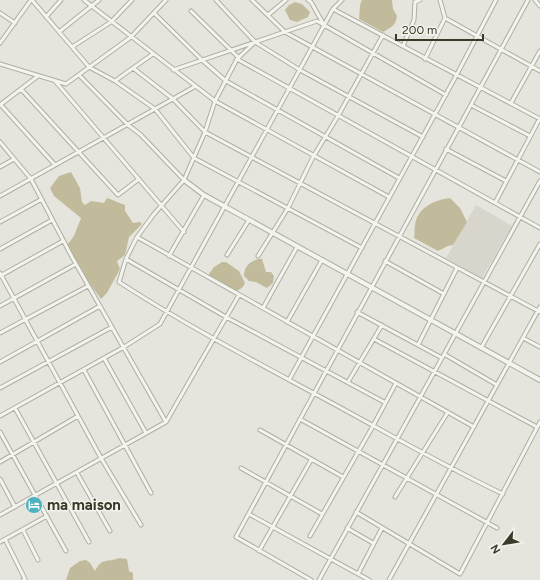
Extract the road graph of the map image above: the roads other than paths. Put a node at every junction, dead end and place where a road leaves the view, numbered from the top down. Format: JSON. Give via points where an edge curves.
{"nodes":[{"id":1,"x":32,"y":0,"type":"edge"},
{"id":2,"x":61,"y":0,"type":"edge"},
{"id":3,"x":84,"y":0,"type":"edge"},
{"id":4,"x":99,"y":0,"type":"edge"},
{"id":5,"x":132,"y":0,"type":"edge"},
{"id":6,"x":166,"y":0,"type":"edge"},
{"id":7,"x":216,"y":0,"type":"edge"},
{"id":8,"x":252,"y":0,"type":"edge"},
{"id":9,"x":286,"y":0,"type":"edge"},
{"id":10,"x":342,"y":0,"type":"edge"},
{"id":11,"x":420,"y":0,"type":"edge"},
{"id":12,"x":440,"y":0,"type":"edge"},
{"id":13,"x":496,"y":0,"type":"edge"},
{"id":14,"x":528,"y":0,"type":"edge"},
{"id":15,"x":534,"y":0,"type":"edge"},
{"id":16,"x":310,"y":1,"type":"edge"},
{"id":17,"x":540,"y":6,"type":"edge"},
{"id":18,"x":92,"y":7,"type":"junction"},
{"id":19,"x":333,"y":9,"type":"junction"},
{"id":20,"x":191,"y":11,"type":"dead end"},
{"id":21,"x":0,"y":13,"type":"edge"},
{"id":22,"x":154,"y":13,"type":"junction"},
{"id":23,"x":268,"y":15,"type":"junction"},
{"id":24,"x":46,"y":17,"type":"junction"},
{"id":25,"x":446,"y":18,"type":"junction"},
{"id":26,"x":15,"y":22,"type":"junction"},
{"id":27,"x":111,"y":22,"type":"junction"},
{"id":28,"x":325,"y":25,"type":"junction"},
{"id":29,"x":59,"y":32,"type":"junction"},
{"id":30,"x":285,"y":32,"type":"junction"},
{"id":31,"x":383,"y":35,"type":"junction"},
{"id":32,"x":131,"y":37,"type":"junction"},
{"id":33,"x":477,"y":37,"type":"junction"},
{"id":34,"x":255,"y":42,"type":"junction"},
{"id":35,"x":0,"y":43,"type":"edge"},
{"id":36,"x":403,"y":46,"type":"junction"},
{"id":37,"x":72,"y":47,"type":"junction"},
{"id":38,"x":313,"y":47,"type":"junction"},
{"id":39,"x":231,"y":50,"type":"junction"},
{"id":40,"x":501,"y":50,"type":"junction"},
{"id":41,"x":540,"y":51,"type":"edge"},
{"id":42,"x":153,"y":54,"type":"junction"},
{"id":43,"x":372,"y":54,"type":"junction"},
{"id":44,"x":238,"y":58,"type":"junction"},
{"id":45,"x":425,"y":59,"type":"junction"},
{"id":46,"x":202,"y":60,"type":"junction"},
{"id":47,"x":0,"y":64,"type":"edge"},
{"id":48,"x":531,"y":66,"type":"junction"},
{"id":49,"x":89,"y":67,"type":"junction"},
{"id":50,"x":133,"y":68,"type":"junction"},
{"id":51,"x":173,"y":70,"type":"junction"},
{"id":52,"x":300,"y":70,"type":"junction"},
{"id":53,"x":540,"y":71,"type":"edge"},
{"id":54,"x":79,"y":75,"type":"junction"},
{"id":55,"x":361,"y":75,"type":"junction"},
{"id":56,"x":38,"y":76,"type":"junction"},
{"id":57,"x":456,"y":76,"type":"junction"},
{"id":58,"x":55,"y":81,"type":"junction"},
{"id":59,"x":115,"y":81,"type":"junction"},
{"id":60,"x":226,"y":81,"type":"junction"},
{"id":61,"x":194,"y":87,"type":"junction"},
{"id":62,"x":480,"y":88,"type":"junction"},
{"id":63,"x":21,"y":89,"type":"junction"},
{"id":64,"x":290,"y":89,"type":"junction"},
{"id":65,"x":446,"y":95,"type":"junction"},
{"id":66,"x":349,"y":96,"type":"junction"},
{"id":67,"x":172,"y":99,"type":"junction"},
{"id":68,"x":214,"y":101,"type":"junction"},
{"id":69,"x":511,"y":103,"type":"junction"},
{"id":70,"x":0,"y":105,"type":"edge"},
{"id":71,"x":470,"y":105,"type":"junction"},
{"id":72,"x":155,"y":109,"type":"junction"},
{"id":73,"x":278,"y":110,"type":"junction"},
{"id":74,"x":434,"y":115,"type":"junction"},
{"id":75,"x":338,"y":116,"type":"junction"},
{"id":76,"x":540,"y":118,"type":"edge"},
{"id":77,"x":128,"y":125,"type":"junction"},
{"id":78,"x":458,"y":128,"type":"junction"},
{"id":79,"x":267,"y":130,"type":"junction"},
{"id":80,"x":205,"y":132,"type":"junction"},
{"id":81,"x":326,"y":136,"type":"junction"},
{"id":82,"x":530,"y":136,"type":"junction"},
{"id":83,"x":423,"y":137,"type":"junction"},
{"id":84,"x":103,"y":139,"type":"junction"},
{"id":85,"x":0,"y":142,"type":"edge"},
{"id":86,"x":446,"y":149,"type":"junction"},
{"id":87,"x":79,"y":152,"type":"junction"},
{"id":88,"x":314,"y":156,"type":"junction"},
{"id":89,"x":412,"y":157,"type":"junction"},
{"id":90,"x":194,"y":158,"type":"junction"},
{"id":91,"x":252,"y":158,"type":"junction"},
{"id":92,"x":14,"y":159,"type":"junction"},
{"id":93,"x":517,"y":160,"type":"junction"},
{"id":94,"x":55,"y":165,"type":"junction"},
{"id":95,"x":0,"y":167,"type":"edge"},
{"id":96,"x":435,"y":170,"type":"junction"},
{"id":97,"x":540,"y":172,"type":"edge"},
{"id":98,"x":399,"y":178,"type":"junction"},
{"id":99,"x":31,"y":179,"type":"junction"},
{"id":100,"x":138,"y":179,"type":"junction"},
{"id":101,"x":184,"y":180,"type":"junction"},
{"id":102,"x":506,"y":181,"type":"junction"},
{"id":103,"x":540,"y":181,"type":"edge"},
{"id":104,"x":239,"y":182,"type":"junction"},
{"id":105,"x":301,"y":183,"type":"junction"},
{"id":106,"x":204,"y":195,"type":"junction"},
{"id":107,"x":0,"y":196,"type":"edge"},
{"id":108,"x":389,"y":197,"type":"junction"},
{"id":109,"x":42,"y":199,"type":"junction"},
{"id":110,"x":495,"y":203,"type":"junction"},
{"id":111,"x":162,"y":206,"type":"junction"},
{"id":112,"x":226,"y":207,"type":"junction"},
{"id":113,"x":288,"y":208,"type":"junction"},
{"id":114,"x":520,"y":217,"type":"junction"},
{"id":115,"x":52,"y":220,"type":"junction"},
{"id":116,"x":249,"y":220,"type":"junction"},
{"id":117,"x":0,"y":222,"type":"edge"},
{"id":118,"x":375,"y":224,"type":"junction"},
{"id":119,"x":540,"y":228,"type":"edge"},
{"id":120,"x":184,"y":232,"type":"junction"},
{"id":121,"x":273,"y":233,"type":"junction"},
{"id":122,"x":399,"y":236,"type":"junction"},
{"id":123,"x":137,"y":238,"type":"junction"},
{"id":124,"x":63,"y":241,"type":"junction"},
{"id":125,"x":540,"y":244,"type":"edge"},
{"id":126,"x":297,"y":247,"type":"junction"},
{"id":127,"x":362,"y":248,"type":"junction"},
{"id":128,"x":0,"y":249,"type":"edge"},
{"id":129,"x":227,"y":255,"type":"dead end"},
{"id":130,"x":169,"y":256,"type":"junction"},
{"id":131,"x":258,"y":256,"type":"dead end"},
{"id":132,"x":126,"y":259,"type":"junction"},
{"id":133,"x":322,"y":260,"type":"junction"},
{"id":134,"x":385,"y":261,"type":"junction"},
{"id":135,"x":76,"y":264,"type":"junction"},
{"id":136,"x":457,"y":268,"type":"junction"},
{"id":137,"x":192,"y":269,"type":"junction"},
{"id":138,"x":347,"y":274,"type":"junction"},
{"id":139,"x":1,"y":275,"type":"edge"},
{"id":140,"x":484,"y":282,"type":"junction"},
{"id":141,"x":88,"y":286,"type":"junction"},
{"id":142,"x":371,"y":287,"type":"junction"},
{"id":143,"x":180,"y":291,"type":"junction"},
{"id":144,"x":444,"y":294,"type":"junction"},
{"id":145,"x":239,"y":295,"type":"junction"},
{"id":146,"x":510,"y":296,"type":"junction"},
{"id":147,"x":14,"y":298,"type":"junction"},
{"id":148,"x":0,"y":306,"type":"edge"},
{"id":149,"x":100,"y":306,"type":"junction"},
{"id":150,"x":540,"y":307,"type":"edge"},
{"id":151,"x":263,"y":308,"type":"junction"},
{"id":152,"x":358,"y":312,"type":"junction"},
{"id":153,"x":539,"y":312,"type":"edge"},
{"id":154,"x":168,"y":313,"type":"junction"},
{"id":155,"x":226,"y":317,"type":"junction"},
{"id":156,"x":26,"y":320,"type":"junction"},
{"id":157,"x":430,"y":320,"type":"junction"},
{"id":158,"x":288,"y":322,"type":"junction"},
{"id":159,"x":382,"y":325,"type":"junction"},
{"id":160,"x":112,"y":327,"type":"junction"},
{"id":161,"x":0,"y":333,"type":"edge"},
{"id":162,"x":456,"y":334,"type":"junction"},
{"id":163,"x":313,"y":336,"type":"junction"},
{"id":164,"x":213,"y":338,"type":"junction"},
{"id":165,"x":523,"y":338,"type":"junction"},
{"id":166,"x":374,"y":339,"type":"junction"},
{"id":167,"x":37,"y":341,"type":"junction"},
{"id":168,"x":418,"y":345,"type":"junction"},
{"id":169,"x":124,"y":347,"type":"junction"},
{"id":170,"x":481,"y":348,"type":"junction"},
{"id":171,"x":540,"y":348,"type":"edge"},
{"id":172,"x":337,"y":350,"type":"junction"},
{"id":173,"x":444,"y":354,"type":"junction"},
{"id":174,"x":302,"y":356,"type":"junction"},
{"id":175,"x":104,"y":358,"type":"junction"},
{"id":176,"x":442,"y":358,"type":"junction"},
{"id":177,"x":0,"y":362,"type":"edge"},
{"id":178,"x":48,"y":362,"type":"junction"},
{"id":179,"x":360,"y":363,"type":"junction"},
{"id":180,"x":509,"y":363,"type":"junction"},
{"id":181,"x":84,"y":370,"type":"junction"},
{"id":182,"x":326,"y":370,"type":"junction"},
{"id":183,"x":435,"y":372,"type":"junction"},
{"id":184,"x":289,"y":380,"type":"junction"},
{"id":185,"x":540,"y":380,"type":"edge"},
{"id":186,"x":348,"y":382,"type":"junction"},
{"id":187,"x":60,"y":383,"type":"junction"},
{"id":188,"x":396,"y":383,"type":"junction"},
{"id":189,"x":497,"y":385,"type":"junction"},
{"id":190,"x":0,"y":388,"type":"edge"},
{"id":191,"x":314,"y":393,"type":"junction"},
{"id":192,"x":421,"y":397,"type":"junction"},
{"id":193,"x":489,"y":401,"type":"junction"},
{"id":194,"x":384,"y":402,"type":"junction"},
{"id":195,"x":15,"y":408,"type":"junction"},
{"id":196,"x":448,"y":412,"type":"junction"},
{"id":197,"x":0,"y":416,"type":"edge"},
{"id":198,"x":78,"y":416,"type":"junction"},
{"id":199,"x":300,"y":419,"type":"junction"},
{"id":200,"x":166,"y":422,"type":"junction"},
{"id":201,"x":540,"y":422,"type":"edge"},
{"id":202,"x":373,"y":426,"type":"junction"},
{"id":203,"x":474,"y":427,"type":"junction"},
{"id":204,"x":537,"y":427,"type":"junction"},
{"id":205,"x":260,"y":430,"type":"dead end"},
{"id":206,"x":0,"y":432,"type":"edge"},
{"id":207,"x":146,"y":433,"type":"junction"},
{"id":208,"x":397,"y":439,"type":"junction"},
{"id":209,"x":34,"y":442,"type":"junction"},
{"id":210,"x":124,"y":445,"type":"junction"},
{"id":211,"x":286,"y":445,"type":"junction"},
{"id":212,"x":359,"y":451,"type":"junction"},
{"id":213,"x":422,"y":453,"type":"junction"},
{"id":214,"x":13,"y":455,"type":"junction"},
{"id":215,"x":101,"y":458,"type":"junction"},
{"id":216,"x":311,"y":460,"type":"junction"},
{"id":217,"x":0,"y":462,"type":"edge"},
{"id":218,"x":383,"y":465,"type":"junction"},
{"id":219,"x":241,"y":468,"type":"dead end"},
{"id":220,"x":451,"y":469,"type":"junction"},
{"id":221,"x":77,"y":473,"type":"junction"},
{"id":222,"x":343,"y":477,"type":"junction"},
{"id":223,"x":407,"y":478,"type":"junction"},
{"id":224,"x":0,"y":480,"type":"edge"},
{"id":225,"x":266,"y":482,"type":"junction"},
{"id":226,"x":57,"y":484,"type":"junction"},
{"id":227,"x":150,"y":493,"type":"dead end"},
{"id":228,"x":503,"y":494,"type":"junction"},
{"id":229,"x":35,"y":495,"type":"junction"},
{"id":230,"x":437,"y":495,"type":"junction"},
{"id":231,"x":290,"y":496,"type":"junction"},
{"id":232,"x":395,"y":497,"type":"dead end"},
{"id":233,"x":15,"y":507,"type":"junction"},
{"id":234,"x":356,"y":512,"type":"junction"},
{"id":235,"x":249,"y":514,"type":"junction"},
{"id":236,"x":322,"y":514,"type":"junction"},
{"id":237,"x":0,"y":515,"type":"edge"},
{"id":238,"x":47,"y":516,"type":"junction"},
{"id":239,"x":488,"y":523,"type":"junction"},
{"id":240,"x":141,"y":525,"type":"dead end"},
{"id":241,"x":273,"y":527,"type":"junction"},
{"id":242,"x":347,"y":528,"type":"junction"},
{"id":243,"x":382,"y":528,"type":"junction"},
{"id":244,"x":496,"y":528,"type":"dead end"},
{"id":245,"x":23,"y":530,"type":"junction"},
{"id":246,"x":110,"y":531,"type":"dead end"},
{"id":247,"x":310,"y":536,"type":"dead end"},
{"id":248,"x":5,"y":539,"type":"junction"},
{"id":249,"x":0,"y":542,"type":"edge"},
{"id":250,"x":89,"y":542,"type":"dead end"},
{"id":251,"x":373,"y":543,"type":"junction"},
{"id":252,"x":409,"y":544,"type":"junction"},
{"id":253,"x":66,"y":550,"type":"dead end"},
{"id":254,"x":259,"y":551,"type":"junction"},
{"id":255,"x":331,"y":559,"type":"junction"},
{"id":256,"x":38,"y":560,"type":"dead end"},
{"id":257,"x":358,"y":574,"type":"junction"},
{"id":258,"x":23,"y":580,"type":"edge"},
{"id":259,"x":311,"y":580,"type":"edge"},
{"id":260,"x":319,"y":580,"type":"edge"},
{"id":261,"x":369,"y":580,"type":"edge"},
{"id":262,"x":389,"y":580,"type":"edge"}],
"edges":[{"from":1,"to":24,"type":"street"},
{"from":1,"to":26,"type":"street"},
{"from":2,"to":24,"type":"street"},
{"from":3,"to":18,"type":"street"},
{"from":4,"to":18,"type":"street"},
{"from":5,"to":27,"type":"street"},
{"from":6,"to":22,"type":"street"},
{"from":7,"to":34,"type":"street"},
{"from":8,"to":23,"type":"street"},
{"from":9,"to":23,"type":"street"},
{"from":10,"to":19,"type":"street"},
{"from":11,"to":36,"type":"street","via":[[415,2],[414,20]]},
{"from":12,"to":25,"type":"street"},
{"from":13,"to":33,"type":"street"},
{"from":14,"to":40,"type":"street"},
{"from":15,"to":17,"type":"street"},
{"from":16,"to":28,"type":"street"},
{"from":18,"to":27,"type":"street"},
{"from":18,"to":29,"type":"street"},
{"from":19,"to":28,"type":"street"},
{"from":19,"to":31,"type":"street"},
{"from":20,"to":39,"type":"street"},
{"from":21,"to":26,"type":"street"},
{"from":22,"to":32,"type":"street"},
{"from":22,"to":46,"type":"street"},
{"from":23,"to":30,"type":"street"},
{"from":24,"to":29,"type":"street"},
{"from":25,"to":33,"type":"street"},
{"from":25,"to":45,"type":"street"},
{"from":26,"to":35,"type":"street"},
{"from":27,"to":32,"type":"street"},
{"from":27,"to":37,"type":"street"},
{"from":28,"to":30,"type":"street","via":[[317,21]]},
{"from":28,"to":38,"type":"street"},
{"from":28,"to":43,"type":"street"},
{"from":29,"to":37,"type":"street"},
{"from":30,"to":34,"type":"street"},
{"from":30,"to":38,"type":"street"},
{"from":31,"to":36,"type":"street"},
{"from":31,"to":43,"type":"street"},
{"from":32,"to":42,"type":"street"},
{"from":32,"to":49,"type":"street"},
{"from":33,"to":40,"type":"street"},
{"from":33,"to":57,"type":"street"},
{"from":34,"to":39,"type":"street"},
{"from":34,"to":44,"type":"street"},
{"from":34,"to":52,"type":"street"},
{"from":36,"to":45,"type":"street"},
{"from":37,"to":49,"type":"street"},
{"from":38,"to":52,"type":"street"},
{"from":38,"to":55,"type":"street"},
{"from":39,"to":44,"type":"street"},
{"from":39,"to":46,"type":"street"},
{"from":40,"to":48,"type":"street"},
{"from":40,"to":62,"type":"street"},
{"from":41,"to":48,"type":"street"},
{"from":42,"to":50,"type":"street"},
{"from":42,"to":51,"type":"street"},
{"from":43,"to":55,"type":"street"},
{"from":43,"to":65,"type":"street"},
{"from":44,"to":60,"type":"street"},
{"from":44,"to":64,"type":"street"},
{"from":45,"to":57,"type":"street"},
{"from":46,"to":51,"type":"street"},
{"from":46,"to":60,"type":"street"},
{"from":47,"to":56,"type":"street"},
{"from":48,"to":53,"type":"street"},
{"from":48,"to":69,"type":"street"},
{"from":49,"to":54,"type":"street"},
{"from":49,"to":59,"type":"street"},
{"from":50,"to":59,"type":"street"},
{"from":50,"to":67,"type":"street"},
{"from":51,"to":61,"type":"street"},
{"from":52,"to":64,"type":"street"},
{"from":52,"to":66,"type":"street"},
{"from":54,"to":58,"type":"street","via":[[66,84]]},
{"from":54,"to":77,"type":"street"},
{"from":55,"to":66,"type":"street"},
{"from":55,"to":74,"type":"street"},
{"from":56,"to":58,"type":"street"},
{"from":56,"to":63,"type":"street"},
{"from":57,"to":62,"type":"street"},
{"from":57,"to":65,"type":"street"},
{"from":58,"to":84,"type":"street"},
{"from":59,"to":72,"type":"street"},
{"from":60,"to":68,"type":"street"},
{"from":60,"to":73,"type":"street"},
{"from":61,"to":67,"type":"street"},
{"from":61,"to":68,"type":"street"},
{"from":62,"to":69,"type":"street"},
{"from":62,"to":71,"type":"street"},
{"from":63,"to":70,"type":"street"},
{"from":63,"to":87,"type":"street"},
{"from":64,"to":73,"type":"street"},
{"from":64,"to":75,"type":"street"},
{"from":65,"to":74,"type":"street"},
{"from":66,"to":75,"type":"street"},
{"from":66,"to":83,"type":"street"},
{"from":67,"to":72,"type":"street"},
{"from":67,"to":80,"type":"street"},
{"from":68,"to":79,"type":"street"},
{"from":68,"to":80,"type":"street"},
{"from":69,"to":76,"type":"street"},
{"from":70,"to":94,"type":"street"},
{"from":71,"to":78,"type":"street"},
{"from":71,"to":82,"type":"street"},
{"from":72,"to":77,"type":"street"},
{"from":72,"to":90,"type":"street"},
{"from":73,"to":79,"type":"street"},
{"from":73,"to":81,"type":"street"},
{"from":74,"to":78,"type":"street"},
{"from":74,"to":83,"type":"street"},
{"from":75,"to":81,"type":"street"},
{"from":75,"to":89,"type":"street"},
{"from":76,"to":82,"type":"street"},
{"from":77,"to":84,"type":"street"},
{"from":77,"to":101,"type":"street"},
{"from":78,"to":86,"type":"street"},
{"from":78,"to":93,"type":"street"},
{"from":79,"to":88,"type":"street"},
{"from":79,"to":91,"type":"street"},
{"from":80,"to":90,"type":"street"},
{"from":80,"to":91,"type":"street"},
{"from":81,"to":88,"type":"street"},
{"from":81,"to":98,"type":"street"},
{"from":82,"to":93,"type":"street"},
{"from":83,"to":89,"type":"street"},
{"from":84,"to":87,"type":"street"},
{"from":84,"to":100,"type":"street"},
{"from":85,"to":92,"type":"street"},
{"from":86,"to":96,"type":"street"},
{"from":86,"to":102,"type":"street"},
{"from":87,"to":94,"type":"street"},
{"from":87,"to":100,"type":"street","via":[[118,195]]},
{"from":88,"to":105,"type":"street"},
{"from":88,"to":108,"type":"street"},
{"from":89,"to":96,"type":"street"},
{"from":89,"to":98,"type":"street"},
{"from":90,"to":101,"type":"street"},
{"from":90,"to":104,"type":"street"},
{"from":91,"to":104,"type":"street"},
{"from":91,"to":105,"type":"street"},
{"from":92,"to":95,"type":"street"},
{"from":92,"to":99,"type":"street"},
{"from":93,"to":97,"type":"street"},
{"from":93,"to":102,"type":"street"},
{"from":94,"to":99,"type":"street"},
{"from":96,"to":110,"type":"street"},
{"from":96,"to":122,"type":"street"},
{"from":98,"to":108,"type":"street"},
{"from":99,"to":107,"type":"street"},
{"from":99,"to":109,"type":"street"},
{"from":100,"to":111,"type":"street"},
{"from":101,"to":106,"type":"street"},
{"from":101,"to":111,"type":"street"},
{"from":102,"to":110,"type":"street"},
{"from":103,"to":114,"type":"street"},
{"from":104,"to":112,"type":"street"},
{"from":104,"to":113,"type":"street"},
{"from":105,"to":113,"type":"street"},
{"from":105,"to":118,"type":"street"},
{"from":106,"to":112,"type":"street"},
{"from":106,"to":120,"type":"street"},
{"from":108,"to":118,"type":"street"},
{"from":109,"to":115,"type":"street"},
{"from":109,"to":117,"type":"street"},
{"from":110,"to":114,"type":"street"},
{"from":111,"to":120,"type":"street"},
{"from":111,"to":123,"type":"street"},
{"from":112,"to":116,"type":"street"},
{"from":112,"to":137,"type":"street"},
{"from":113,"to":121,"type":"street"},
{"from":113,"to":127,"type":"street"},
{"from":114,"to":119,"type":"street"},
{"from":114,"to":140,"type":"street"},
{"from":115,"to":124,"type":"street"},
{"from":115,"to":128,"type":"street"},
{"from":116,"to":121,"type":"street"},
{"from":116,"to":129,"type":"street"},
{"from":118,"to":122,"type":"street"},
{"from":118,"to":127,"type":"street"},
{"from":120,"to":130,"type":"street"},
{"from":121,"to":126,"type":"street"},
{"from":121,"to":131,"type":"street"},
{"from":122,"to":134,"type":"street"},
{"from":122,"to":136,"type":"street"},
{"from":123,"to":130,"type":"street"},
{"from":123,"to":132,"type":"street"},
{"from":124,"to":135,"type":"street"},
{"from":124,"to":139,"type":"street"},
{"from":125,"to":146,"type":"street"},
{"from":126,"to":133,"type":"street"},
{"from":126,"to":151,"type":"street"},
{"from":127,"to":138,"type":"street"},
{"from":130,"to":137,"type":"street"},
{"from":132,"to":143,"type":"street"},
{"from":132,"to":154,"type":"street","via":[[119,282]]},
{"from":133,"to":138,"type":"street"},
{"from":133,"to":158,"type":"street"},
{"from":134,"to":142,"type":"street"},
{"from":134,"to":144,"type":"street"},
{"from":135,"to":141,"type":"street"},
{"from":135,"to":147,"type":"street"},
{"from":136,"to":140,"type":"street"},
{"from":136,"to":144,"type":"street"},
{"from":137,"to":143,"type":"street"},
{"from":137,"to":145,"type":"street"},
{"from":138,"to":142,"type":"street"},
{"from":138,"to":163,"type":"street"},
{"from":139,"to":147,"type":"street"},
{"from":140,"to":146,"type":"street"},
{"from":140,"to":162,"type":"street"},
{"from":141,"to":149,"type":"street"},
{"from":141,"to":156,"type":"street"},
{"from":142,"to":152,"type":"street"},
{"from":142,"to":157,"type":"street"},
{"from":143,"to":154,"type":"street"},
{"from":143,"to":155,"type":"street"},
{"from":144,"to":157,"type":"street"},
{"from":145,"to":151,"type":"street"},
{"from":145,"to":155,"type":"street"},
{"from":146,"to":153,"type":"street"},
{"from":146,"to":170,"type":"street"},
{"from":147,"to":148,"type":"street"},
{"from":147,"to":156,"type":"street"},
{"from":149,"to":160,"type":"street"},
{"from":149,"to":167,"type":"street"},
{"from":150,"to":153,"type":"street"},
{"from":151,"to":158,"type":"street"},
{"from":152,"to":159,"type":"street"},
{"from":152,"to":172,"type":"street"},
{"from":153,"to":165,"type":"street"},
{"from":154,"to":164,"type":"street"},
{"from":154,"to":169,"type":"street","via":[[154,329]]},
{"from":155,"to":164,"type":"street"},
{"from":155,"to":174,"type":"street"},
{"from":156,"to":161,"type":"street"},
{"from":156,"to":167,"type":"street"},
{"from":157,"to":162,"type":"street"},
{"from":157,"to":168,"type":"street"},
{"from":158,"to":163,"type":"street"},
{"from":159,"to":166,"type":"street"},
{"from":159,"to":168,"type":"street"},
{"from":160,"to":169,"type":"street"},
{"from":160,"to":178,"type":"street"},
{"from":162,"to":170,"type":"street"},
{"from":162,"to":173,"type":"street"},
{"from":163,"to":172,"type":"street"},
{"from":163,"to":174,"type":"street"},
{"from":164,"to":184,"type":"street"},
{"from":164,"to":200,"type":"street"},
{"from":165,"to":171,"type":"street"},
{"from":165,"to":180,"type":"street"},
{"from":166,"to":179,"type":"street"},
{"from":166,"to":183,"type":"street"},
{"from":167,"to":177,"type":"street"},
{"from":167,"to":178,"type":"street"},
{"from":168,"to":176,"type":"street"},
{"from":169,"to":175,"type":"street"},
{"from":169,"to":200,"type":"street"},
{"from":170,"to":180,"type":"street"},
{"from":172,"to":179,"type":"street"},
{"from":172,"to":182,"type":"street"},
{"from":173,"to":176,"type":"street"},
{"from":173,"to":189,"type":"street"},
{"from":174,"to":182,"type":"street"},
{"from":174,"to":184,"type":"street"},
{"from":175,"to":181,"type":"street"},
{"from":175,"to":207,"type":"street"},
{"from":176,"to":183,"type":"street"},
{"from":178,"to":187,"type":"street"},
{"from":178,"to":190,"type":"street"},
{"from":179,"to":186,"type":"street"},
{"from":179,"to":188,"type":"street"},
{"from":180,"to":185,"type":"street"},
{"from":180,"to":189,"type":"street"},
{"from":181,"to":187,"type":"street"},
{"from":181,"to":210,"type":"street"},
{"from":182,"to":186,"type":"street"},
{"from":182,"to":191,"type":"street"},
{"from":183,"to":192,"type":"street"},
{"from":183,"to":193,"type":"street"},
{"from":184,"to":191,"type":"street"},
{"from":186,"to":194,"type":"street"},
{"from":187,"to":195,"type":"street"},
{"from":187,"to":198,"type":"street"},
{"from":188,"to":192,"type":"street"},
{"from":188,"to":194,"type":"street"},
{"from":189,"to":193,"type":"street"},
{"from":191,"to":199,"type":"street"},
{"from":191,"to":202,"type":"street"},
{"from":192,"to":196,"type":"street"},
{"from":192,"to":208,"type":"street"},
{"from":193,"to":203,"type":"street"},
{"from":193,"to":204,"type":"street"},
{"from":194,"to":202,"type":"street"},
{"from":195,"to":197,"type":"street"},
{"from":195,"to":209,"type":"street"},
{"from":196,"to":203,"type":"street"},
{"from":196,"to":213,"type":"street"},
{"from":198,"to":209,"type":"street"},
{"from":198,"to":215,"type":"street"},
{"from":199,"to":211,"type":"street"},
{"from":199,"to":212,"type":"street"},
{"from":200,"to":207,"type":"street"},
{"from":201,"to":204,"type":"street"},
{"from":202,"to":208,"type":"street"},
{"from":202,"to":212,"type":"street"},
{"from":203,"to":220,"type":"street"},
{"from":204,"to":228,"type":"street"},
{"from":205,"to":211,"type":"street"},
{"from":206,"to":214,"type":"street"},
{"from":207,"to":210,"type":"street"},
{"from":208,"to":213,"type":"street"},
{"from":208,"to":218,"type":"street"},
{"from":209,"to":214,"type":"street"},
{"from":209,"to":226,"type":"street"},
{"from":210,"to":215,"type":"street"},
{"from":210,"to":227,"type":"street"},
{"from":211,"to":216,"type":"street"},
{"from":211,"to":225,"type":"street"},
{"from":212,"to":218,"type":"street"},
{"from":212,"to":222,"type":"street"},
{"from":213,"to":220,"type":"street"},
{"from":213,"to":223,"type":"street"},
{"from":214,"to":217,"type":"street"},
{"from":214,"to":229,"type":"street"},
{"from":215,"to":221,"type":"street"},
{"from":215,"to":240,"type":"street"},
{"from":216,"to":222,"type":"street"},
{"from":216,"to":231,"type":"street"},
{"from":218,"to":223,"type":"street"},
{"from":218,"to":234,"type":"street"},
{"from":219,"to":225,"type":"street"},
{"from":220,"to":228,"type":"street"},
{"from":220,"to":230,"type":"street"},
{"from":221,"to":226,"type":"street"},
{"from":221,"to":246,"type":"street"},
{"from":222,"to":236,"type":"street"},
{"from":223,"to":230,"type":"street"},
{"from":223,"to":232,"type":"street"},
{"from":224,"to":233,"type":"street"},
{"from":225,"to":231,"type":"street"},
{"from":225,"to":235,"type":"street"},
{"from":226,"to":229,"type":"street"},
{"from":226,"to":250,"type":"street"},
{"from":228,"to":239,"type":"street"},
{"from":229,"to":233,"type":"street"},
{"from":229,"to":238,"type":"street"},
{"from":230,"to":239,"type":"street"},
{"from":230,"to":252,"type":"street"},
{"from":231,"to":236,"type":"street"},
{"from":231,"to":241,"type":"street"},
{"from":233,"to":237,"type":"street"},
{"from":234,"to":242,"type":"street"},
{"from":234,"to":243,"type":"street"},
{"from":235,"to":241,"type":"street"},
{"from":235,"to":254,"type":"street","via":[[236,538]]},
{"from":236,"to":247,"type":"street"},
{"from":238,"to":245,"type":"street"},
{"from":238,"to":253,"type":"street"},
{"from":239,"to":244,"type":"street"},
{"from":239,"to":252,"type":"street","via":[[460,574]]},
{"from":241,"to":254,"type":"street"},
{"from":241,"to":255,"type":"street"},
{"from":242,"to":251,"type":"street"},
{"from":242,"to":255,"type":"street"},
{"from":243,"to":251,"type":"street"},
{"from":243,"to":252,"type":"street"},
{"from":245,"to":248,"type":"street"},
{"from":245,"to":256,"type":"street"},
{"from":248,"to":249,"type":"street"},
{"from":248,"to":258,"type":"street","via":[[25,579]]},
{"from":251,"to":257,"type":"street"},
{"from":252,"to":262,"type":"street"},
{"from":254,"to":259,"type":"street"},
{"from":255,"to":257,"type":"street"},
{"from":255,"to":260,"type":"street"},
{"from":257,"to":261,"type":"street"}]}
